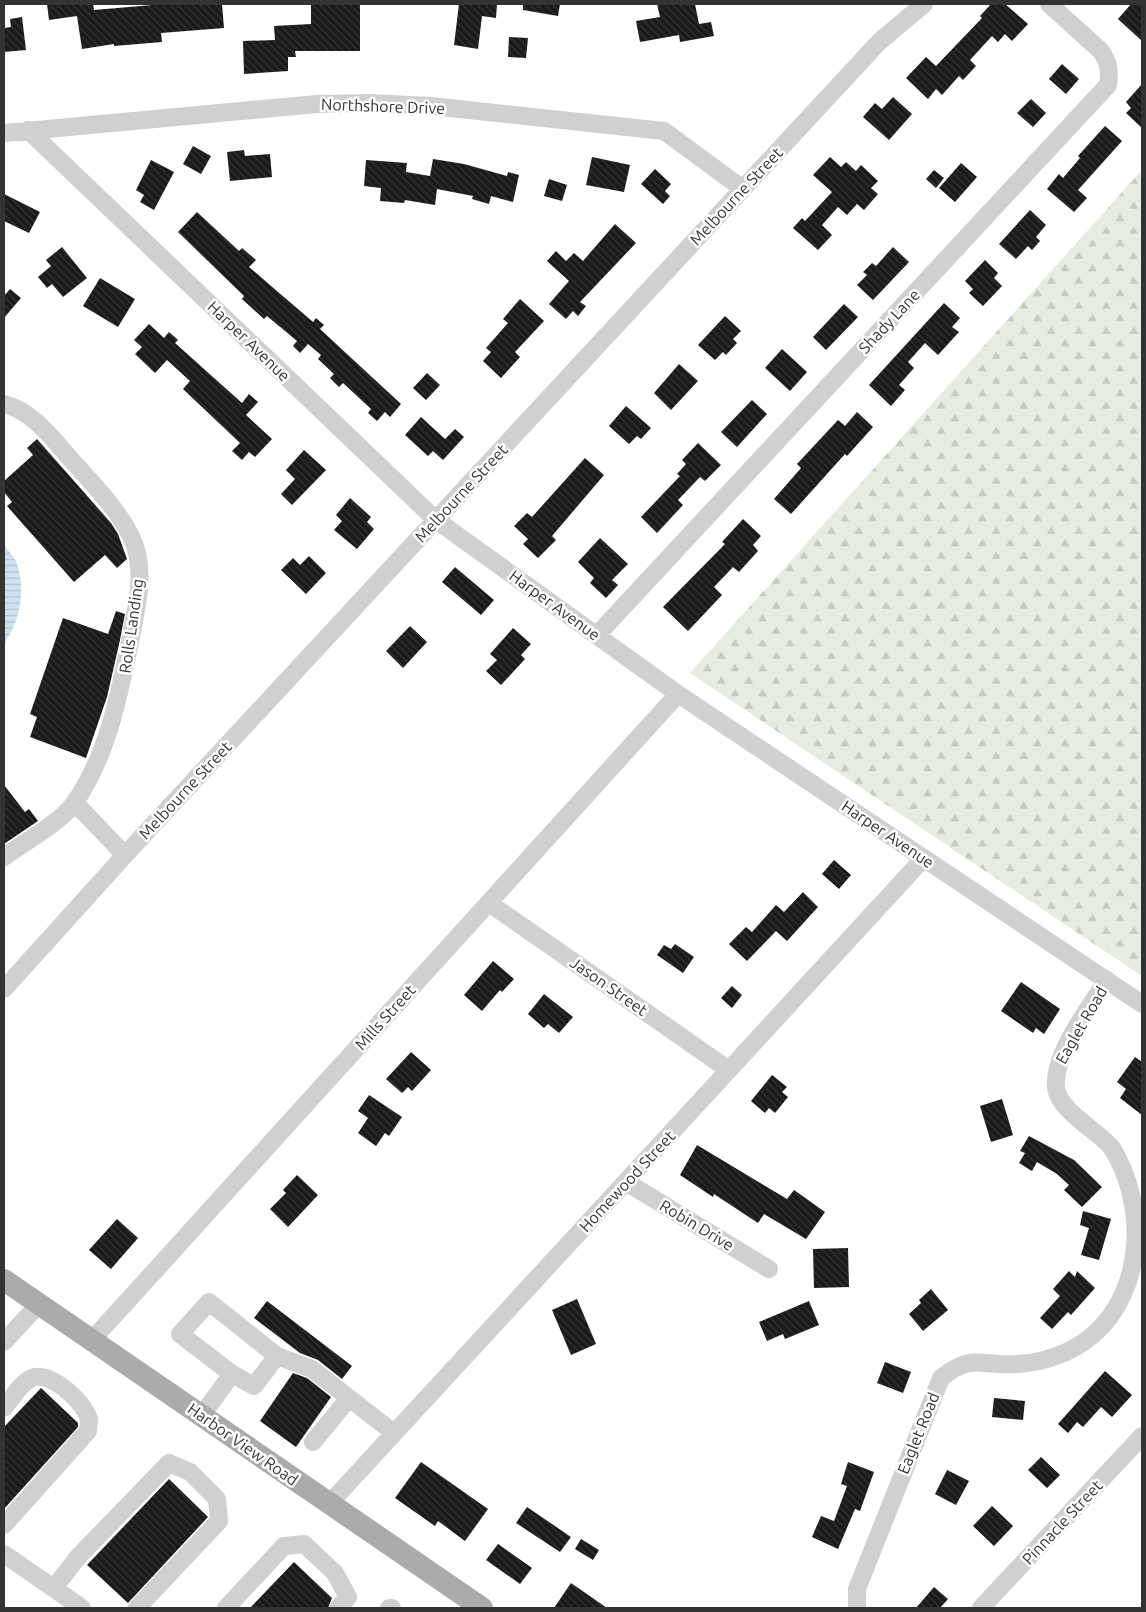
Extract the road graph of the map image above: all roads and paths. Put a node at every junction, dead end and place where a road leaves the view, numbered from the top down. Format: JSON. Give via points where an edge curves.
{"nodes":[{"id":1,"x":924,"y":4,"type":"edge"},
{"id":2,"x":1049,"y":4,"type":"edge"},
{"id":3,"x":28,"y":130,"type":"junction"},
{"id":4,"x":4,"y":133,"type":"edge"},
{"id":5,"x":743,"y":190,"type":"junction"},
{"id":6,"x":4,"y":404,"type":"edge"},
{"id":7,"x":436,"y":520,"type":"junction"},
{"id":8,"x":597,"y":636,"type":"junction"},
{"id":9,"x":678,"y":694,"type":"junction"},
{"id":10,"x":75,"y":803,"type":"junction"},
{"id":11,"x":125,"y":854,"type":"junction"},
{"id":12,"x":4,"y":857,"type":"edge"},
{"id":13,"x":924,"y":858,"type":"junction"},
{"id":14,"x":489,"y":903,"type":"junction"},
{"id":15,"x":1107,"y":980,"type":"junction"},
{"id":16,"x":4,"y":989,"type":"edge"},
{"id":17,"x":1142,"y":1004,"type":"edge"},
{"id":18,"x":729,"y":1070,"type":"junction"},
{"id":19,"x":626,"y":1182,"type":"junction"},
{"id":20,"x":769,"y":1269,"type":"dead end"},
{"id":21,"x":4,"y":1280,"type":"edge"},
{"id":22,"x":39,"y":1304,"type":"junction"},
{"id":23,"x":92,"y":1340,"type":"junction"},
{"id":24,"x":4,"y":1342,"type":"edge"},
{"id":25,"x":277,"y":1356,"type":"junction"},
{"id":26,"x":232,"y":1374,"type":"junction"},
{"id":27,"x":349,"y":1398,"type":"junction"},
{"id":28,"x":4,"y":1408,"type":"edge"},
{"id":29,"x":202,"y":1416,"type":"junction"},
{"id":30,"x":394,"y":1433,"type":"junction"},
{"id":31,"x":1142,"y":1436,"type":"edge"},
{"id":32,"x":313,"y":1442,"type":"dead end"},
{"id":33,"x":329,"y":1504,"type":"junction"},
{"id":34,"x":4,"y":1525,"type":"edge"},
{"id":35,"x":4,"y":1554,"type":"edge"},
{"id":36,"x":54,"y":1588,"type":"junction"},
{"id":37,"x":82,"y":1608,"type":"edge"},
{"id":38,"x":137,"y":1608,"type":"edge"},
{"id":39,"x":226,"y":1608,"type":"edge"},
{"id":40,"x":338,"y":1608,"type":"edge"},
{"id":41,"x":482,"y":1608,"type":"edge"},
{"id":42,"x":857,"y":1608,"type":"edge"},
{"id":43,"x":981,"y":1608,"type":"edge"}],
"edges":[{"from":1,"to":5,"type":"street","name":"Melbourne Street","via":[[879,42]]},
{"from":2,"to":8,"type":"street","name":"Shady Lane","via":[[1101,51],[1110,72],[1108,85]]},
{"from":3,"to":4,"type":"street","name":"Northshore Drive"},
{"from":3,"to":5,"type":"street","name":"Northshore Drive","via":[[317,104],[431,106],[664,131]]},
{"from":3,"to":7,"type":"street","name":"Harper Avenue"},
{"from":5,"to":7,"type":"street","name":"Melbourne Street"},
{"from":6,"to":10,"type":"street","name":"Rolls Landing","via":[[16,407],[55,441],[107,502],[129,532],[137,552],[138,595],[120,695],[100,755]]},
{"from":7,"to":8,"type":"street","name":"Harper Avenue"},
{"from":7,"to":11,"type":"street","name":"Melbourne Street"},
{"from":8,"to":9,"type":"street","name":"Harper Avenue"},
{"from":9,"to":13,"type":"street","name":"Harper Avenue"},
{"from":9,"to":14,"type":"street","name":"Mills Street"},
{"from":10,"to":11,"type":"street"},
{"from":10,"to":12,"type":"street","name":"Rolls Landing"},
{"from":11,"to":16,"type":"street","name":"Melbourne Street"},
{"from":13,"to":15,"type":"street","name":"Harper Avenue"},
{"from":13,"to":18,"type":"street","name":"Homewood Street"},
{"from":14,"to":18,"type":"street","name":"Jason Street"},
{"from":14,"to":23,"type":"street","name":"Mills Street"},
{"from":15,"to":17,"type":"street","name":"Harper Avenue"},
{"from":15,"to":42,"type":"street","name":"Eaglet Road","via":[[1062,1054],[1056,1072],[1056,1091],[1065,1108],[1113,1149],[1134,1185],[1140,1212],[1141,1246],[1130,1287],[1107,1321],[1075,1347],[1036,1362],[974,1361],[956,1366],[941,1378],[857,1589]]},
{"from":18,"to":19,"type":"street","name":"Homewood Street"},
{"from":19,"to":20,"type":"street","name":"Robin Drive"},
{"from":19,"to":30,"type":"street","name":"Homewood Street"},
{"from":21,"to":22,"type":"main road","name":"Harbor View Road"},
{"from":22,"to":23,"type":"main road","name":"Harbor View Road"},
{"from":22,"to":24,"type":"street"},
{"from":23,"to":29,"type":"main road","name":"Harbor View Road"},
{"from":25,"to":26,"type":"street","via":[[254,1386]]},
{"from":25,"to":26,"type":"street","via":[[208,1302],[180,1334]]},
{"from":25,"to":27,"type":"street","via":[[312,1369]]},
{"from":26,"to":29,"type":"street"},
{"from":27,"to":30,"type":"street"},
{"from":27,"to":32,"type":"street"},
{"from":28,"to":34,"type":"street","via":[[30,1379],[41,1377],[55,1380],[83,1407],[89,1420],[88,1431]]},
{"from":29,"to":33,"type":"main road","name":"Harbor View Road"},
{"from":30,"to":33,"type":"street","name":"Homewood Street"},
{"from":31,"to":43,"type":"street","name":"Pinnacle Street"},
{"from":33,"to":41,"type":"main road","name":"Harbor View Road"},
{"from":35,"to":36,"type":"street"},
{"from":36,"to":37,"type":"street"},
{"from":36,"to":38,"type":"street","via":[[78,1557],[169,1463],[190,1472],[217,1499],[219,1521]]},
{"from":39,"to":40,"type":"street","via":[[284,1546],[304,1544],[335,1573],[348,1597]]}]}
